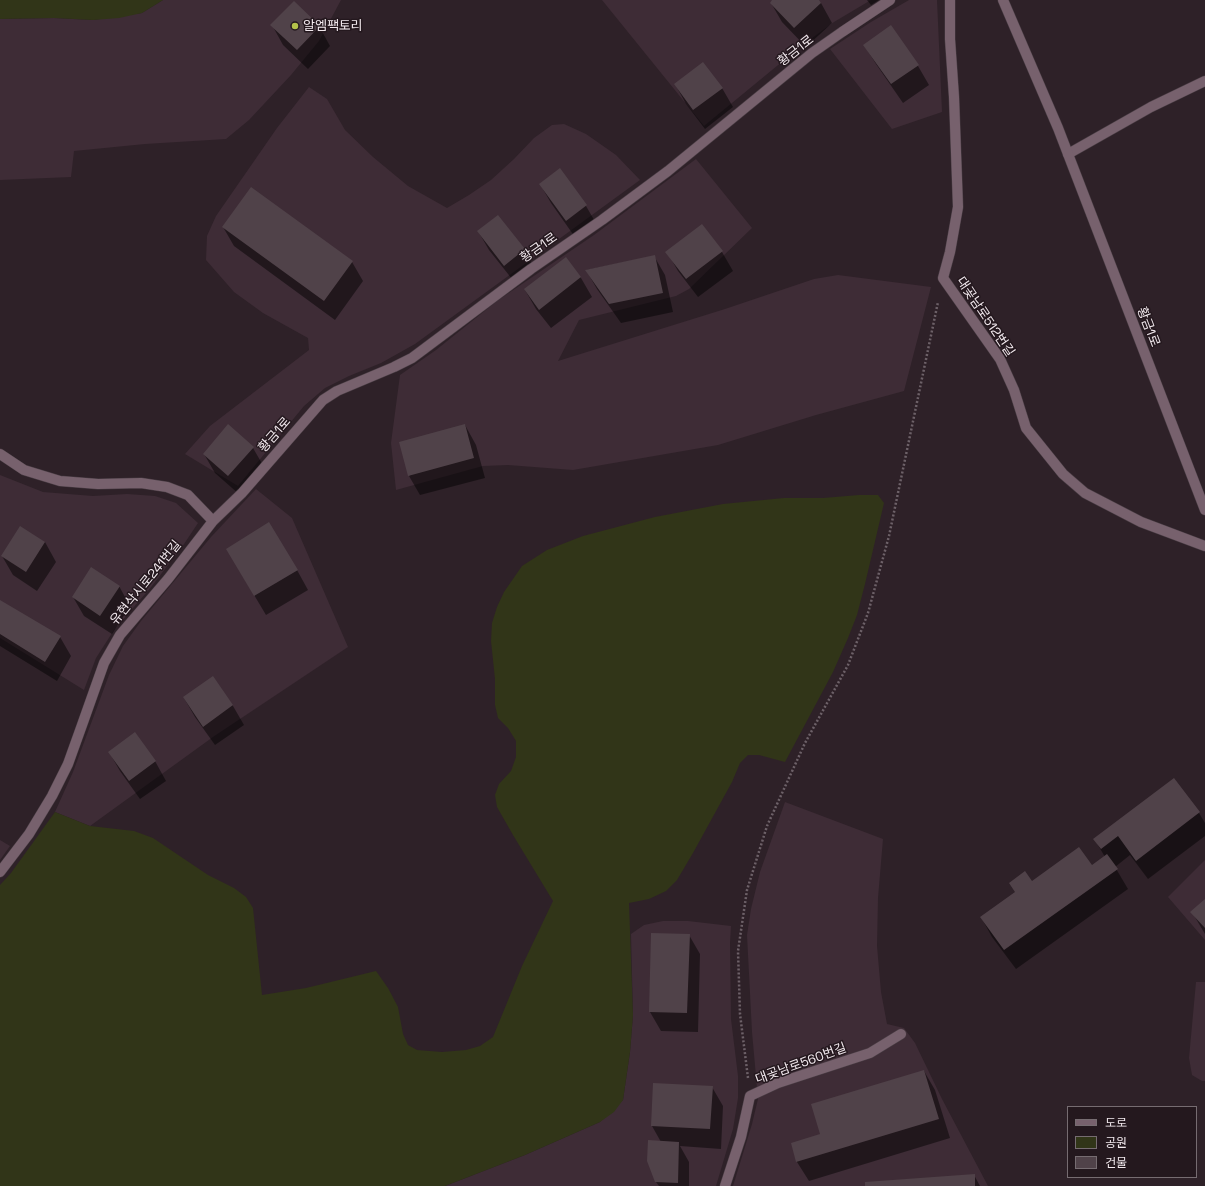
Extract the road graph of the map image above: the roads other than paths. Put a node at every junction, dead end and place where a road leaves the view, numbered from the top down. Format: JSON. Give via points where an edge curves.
{"nodes":[{"id":1,"x":890,"y":0,"type":"edge"},
{"id":2,"x":950,"y":0,"type":"edge"},
{"id":3,"x":1003,"y":0,"type":"edge"},
{"id":4,"x":1205,"y":81,"type":"edge"},
{"id":5,"x":1068,"y":154,"type":"junction"},
{"id":6,"x":0,"y":454,"type":"edge"},
{"id":7,"x":1205,"y":510,"type":"edge"},
{"id":8,"x":213,"y":521,"type":"junction"},
{"id":9,"x":1205,"y":546,"type":"edge"},
{"id":10,"x":0,"y":872,"type":"edge"},
{"id":11,"x":901,"y":1034,"type":"dead end"},
{"id":12,"x":725,"y":1186,"type":"edge"}],
"edges":[{"from":1,"to":8,"type":"street","name":"황금1로","via":[[812,53],[668,171],[412,358],[337,391],[323,400],[242,493]]},
{"from":2,"to":9,"type":"street","name":"대곶남로512번길","via":[[958,207],[943,278],[1000,359],[1014,390],[1026,428],[1063,474],[1085,493],[1141,522]]},
{"from":3,"to":5,"type":"street","name":"황금1로"},
{"from":4,"to":5,"type":"street","via":[[1151,107]]},
{"from":5,"to":7,"type":"street","name":"황금1로"},
{"from":6,"to":8,"type":"street","via":[[24,470],[60,481],[167,487],[188,495]]},
{"from":8,"to":10,"type":"street","name":"유현삭시로241번길","via":[[120,636],[104,663],[68,764],[52,796],[29,834]]},
{"from":11,"to":12,"type":"street","name":"대곶남로560번길","via":[[870,1053],[778,1083],[750,1096],[741,1137]]}]}
